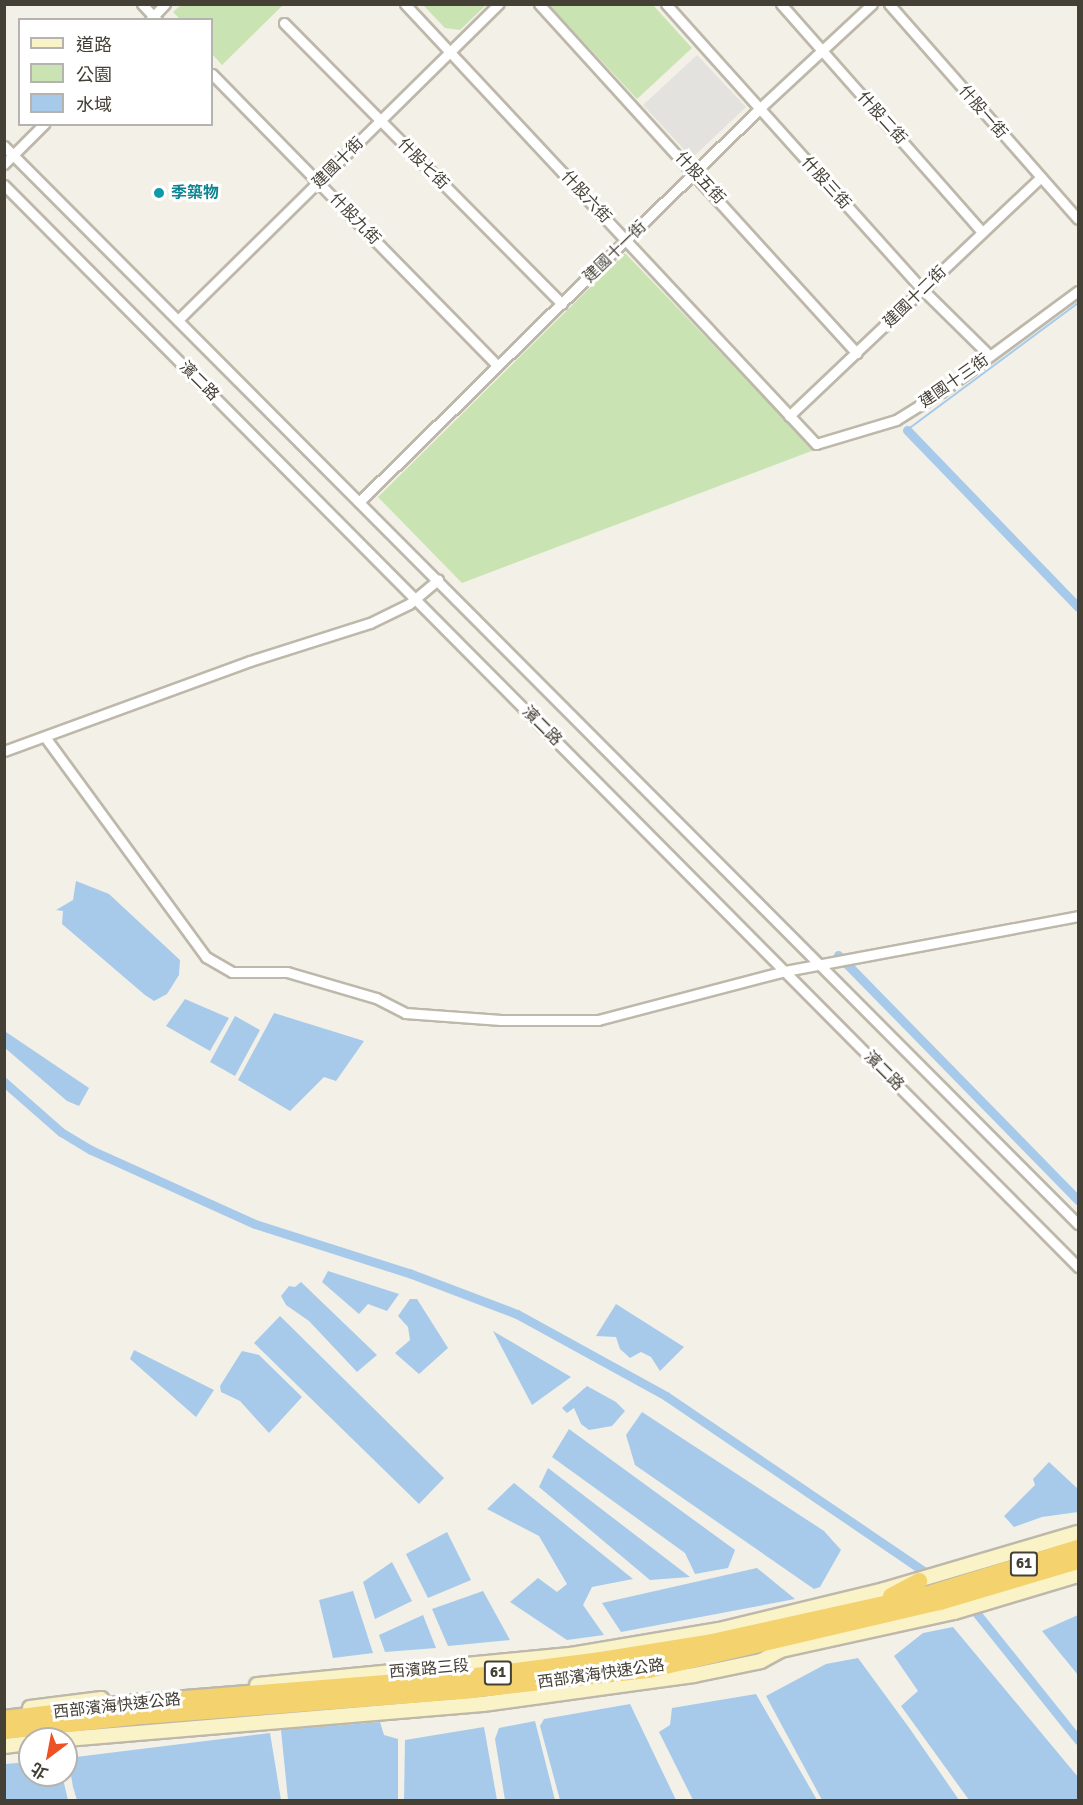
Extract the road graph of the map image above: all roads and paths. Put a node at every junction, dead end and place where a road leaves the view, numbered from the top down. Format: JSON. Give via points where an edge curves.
{"nodes":[{"id":1,"x":142,"y":4,"type":"edge"},
{"id":2,"x":165,"y":4,"type":"edge"},
{"id":3,"x":405,"y":4,"type":"edge"},
{"id":4,"x":498,"y":4,"type":"edge"},
{"id":5,"x":539,"y":4,"type":"edge"},
{"id":6,"x":666,"y":4,"type":"edge"},
{"id":7,"x":781,"y":4,"type":"edge"},
{"id":8,"x":872,"y":4,"type":"edge"},
{"id":9,"x":889,"y":4,"type":"edge"},
{"id":10,"x":153,"y":18,"type":"edge"},
{"id":11,"x":284,"y":23,"type":"dead end"},
{"id":12,"x":821,"y":50,"type":"junction"},
{"id":13,"x":449,"y":51,"type":"junction"},
{"id":14,"x":213,"y":75,"type":"edge"},
{"id":15,"x":759,"y":109,"type":"junction"},
{"id":16,"x":380,"y":121,"type":"junction"},
{"id":17,"x":42,"y":126,"type":"edge"},
{"id":18,"x":4,"y":146,"type":"edge"},
{"id":19,"x":14,"y":155,"type":"junction"},
{"id":20,"x":4,"y":164,"type":"edge"},
{"id":21,"x":696,"y":174,"type":"junction"},
{"id":22,"x":1041,"y":177,"type":"junction"},
{"id":23,"x":319,"y":182,"type":"junction"},
{"id":24,"x":4,"y":185,"type":"edge"},
{"id":25,"x":1078,"y":219,"type":"edge"},
{"id":26,"x":982,"y":232,"type":"junction"},
{"id":27,"x":627,"y":240,"type":"junction"},
{"id":28,"x":922,"y":289,"type":"junction"},
{"id":29,"x":1078,"y":291,"type":"edge"},
{"id":30,"x":562,"y":304,"type":"junction"},
{"id":31,"x":178,"y":320,"type":"junction"},
{"id":32,"x":857,"y":353,"type":"junction"},
{"id":33,"x":990,"y":356,"type":"junction"},
{"id":34,"x":497,"y":365,"type":"junction"},
{"id":35,"x":789,"y":416,"type":"junction"},
{"id":36,"x":816,"y":444,"type":"joint"},
{"id":37,"x":359,"y":502,"type":"junction"},
{"id":38,"x":438,"y":580,"type":"junction"},
{"id":39,"x":416,"y":600,"type":"junction"},
{"id":40,"x":45,"y":737,"type":"junction"},
{"id":41,"x":4,"y":751,"type":"edge"},
{"id":42,"x":1078,"y":916,"type":"edge"},
{"id":43,"x":820,"y":965,"type":"junction"},
{"id":44,"x":784,"y":971,"type":"junction"},
{"id":45,"x":1078,"y":1224,"type":"edge"},
{"id":46,"x":1078,"y":1268,"type":"edge"},
{"id":47,"x":1078,"y":1533,"type":"edge"},
{"id":48,"x":1078,"y":1548,"type":"edge"},
{"id":49,"x":1078,"y":1561,"type":"edge"},
{"id":50,"x":1078,"y":1575,"type":"edge"},
{"id":51,"x":976,"y":1585,"type":"junction"},
{"id":52,"x":936,"y":1597,"type":"junction"},
{"id":53,"x":781,"y":1650,"type":"junction"},
{"id":54,"x":649,"y":1670,"type":"junction"},
{"id":55,"x":4,"y":1711,"type":"edge"},
{"id":56,"x":4,"y":1719,"type":"edge"},
{"id":57,"x":4,"y":1731,"type":"edge"},
{"id":58,"x":78,"y":1738,"type":"edge"}],
"edges":[{"from":1,"to":10,"type":"street"},
{"from":2,"to":10,"type":"street"},
{"from":3,"to":13,"type":"street","name":"什股六街"},
{"from":4,"to":13,"type":"street","name":"建國十街"},
{"from":5,"to":21,"type":"street","name":"什股五街"},
{"from":6,"to":15,"type":"street","name":"什股三街"},
{"from":7,"to":12,"type":"street","name":"什股二街"},
{"from":8,"to":12,"type":"street","name":"建國十一街"},
{"from":9,"to":22,"type":"street","name":"什股一街"},
{"from":11,"to":16,"type":"street","name":"什股七街"},
{"from":12,"to":15,"type":"street","name":"建國十一街"},
{"from":12,"to":26,"type":"street","name":"什股二街"},
{"from":13,"to":16,"type":"street","name":"建國十街"},
{"from":13,"to":27,"type":"street","name":"什股六街"},
{"from":14,"to":23,"type":"street","name":"什股九街"},
{"from":15,"to":21,"type":"street","name":"建國十一街"},
{"from":15,"to":28,"type":"street","name":"什股三街"},
{"from":16,"to":23,"type":"street","name":"建國十街"},
{"from":16,"to":30,"type":"street","name":"什股七街"},
{"from":17,"to":19,"type":"street"},
{"from":18,"to":19,"type":"street","name":"濱二路"},
{"from":19,"to":20,"type":"street"},
{"from":19,"to":31,"type":"street","name":"濱二路"},
{"from":21,"to":27,"type":"street","name":"建國十一街"},
{"from":21,"to":32,"type":"street","name":"什股五街"},
{"from":22,"to":25,"type":"street","name":"什股一街"},
{"from":22,"to":26,"type":"street","name":"建國十二街"},
{"from":23,"to":31,"type":"street","name":"建國十街"},
{"from":23,"to":34,"type":"street","name":"什股九街"},
{"from":24,"to":39,"type":"street","name":"濱二路"},
{"from":26,"to":28,"type":"street","name":"建國十二街"},
{"from":27,"to":30,"type":"street","name":"建國十一街"},
{"from":27,"to":35,"type":"street","name":"什股六街"},
{"from":28,"to":32,"type":"street","name":"建國十二街"},
{"from":28,"to":33,"type":"street","name":"什股三街"},
{"from":29,"to":33,"type":"street","name":"建國十三街"},
{"from":30,"to":34,"type":"street","name":"建國十一街"},
{"from":31,"to":37,"type":"street","name":"濱二路"},
{"from":32,"to":35,"type":"street","name":"建國十二街"},
{"from":33,"to":36,"type":"street","name":"建國十三街","via":[[896,420]]},
{"from":34,"to":37,"type":"street","name":"建國十一街"},
{"from":35,"to":36,"type":"street","name":"什股六街"},
{"from":37,"to":38,"type":"street","name":"濱二路"},
{"from":38,"to":39,"type":"street"},
{"from":38,"to":43,"type":"street","name":"濱二路"},
{"from":39,"to":40,"type":"street","via":[[370,623],[250,661]]},
{"from":39,"to":44,"type":"street","name":"濱二路"},
{"from":40,"to":41,"type":"street"},
{"from":40,"to":44,"type":"street","via":[[206,957],[232,972],[287,972],[376,998],[405,1013],[550,1021],[598,1020]]},
{"from":42,"to":43,"type":"street"},
{"from":43,"to":44,"type":"street"},
{"from":43,"to":45,"type":"street","name":"濱二路"},
{"from":44,"to":46,"type":"street","name":"濱二路"},
{"from":47,"to":51,"type":"street"},
{"from":48,"to":51,"type":"highway","name":"西部濱海快速公路","number":"61"},
{"from":49,"to":51,"type":"highway","name":"西部濱海快速公路","number":"61"},
{"from":50,"to":51,"type":"street"},
{"from":51,"to":52,"type":"highway","name":"西部濱海快速公路","number":"61"},
{"from":51,"to":52,"type":"street"},
{"from":52,"to":53,"type":"street"},
{"from":52,"to":54,"type":"highway","name":"西部濱海快速公路","number":"61"},
{"from":52,"to":55,"type":"street","name":"西濱路三段","via":[[571,1655]]},
{"from":52,"to":56,"type":"highway","name":"西部濱海快速公路","number":"61","via":[[896,1595],[737,1631],[712,1642],[485,1675],[135,1703]]},
{"from":53,"to":54,"type":"highway","via":[[676,1671]]},
{"from":53,"to":58,"type":"street","via":[[761,1661],[694,1675],[494,1703]]},
{"from":54,"to":57,"type":"highway","name":"西部濱海快速公路","number":"61","via":[[483,1689]]}]}
